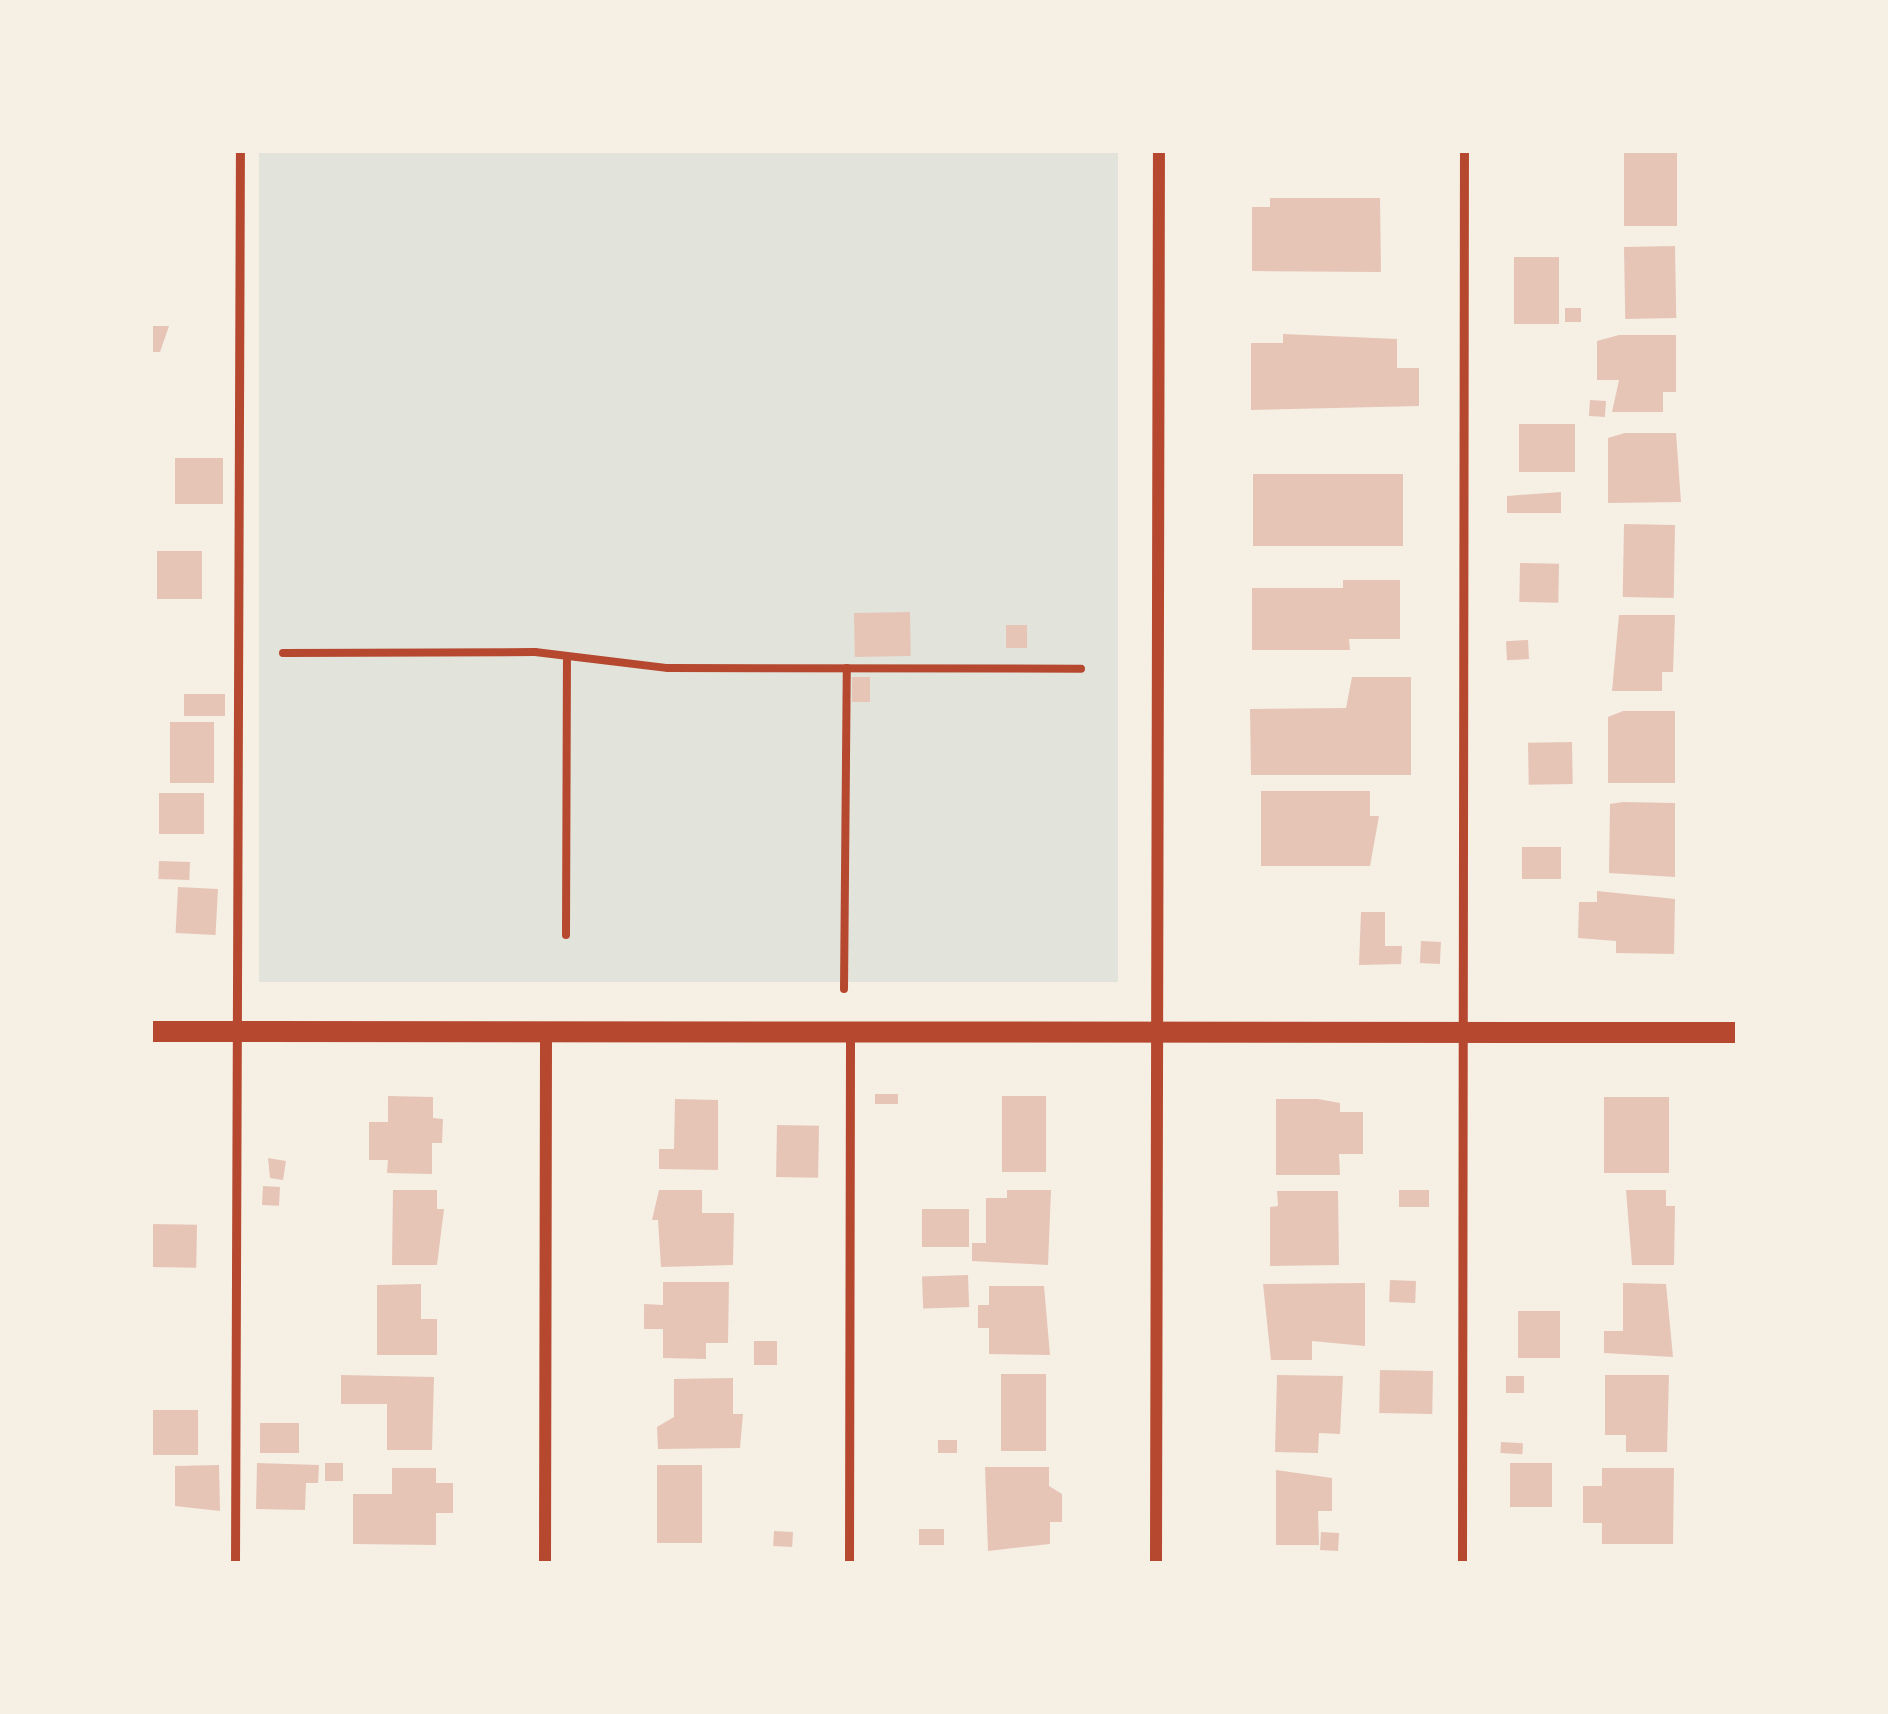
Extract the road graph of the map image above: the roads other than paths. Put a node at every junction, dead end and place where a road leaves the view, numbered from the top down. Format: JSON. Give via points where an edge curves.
{"nodes":[{"id":1,"x":240,"y":150,"type":"edge"},
{"id":2,"x":1159,"y":150,"type":"edge"},
{"id":3,"x":1464,"y":150,"type":"edge"},
{"id":4,"x":150,"y":1031,"type":"edge"},
{"id":5,"x":235,"y":1031,"type":"junction"},
{"id":6,"x":546,"y":1031,"type":"junction"},
{"id":7,"x":850,"y":1031,"type":"junction"},
{"id":8,"x":1157,"y":1032,"type":"junction"},
{"id":9,"x":1462,"y":1032,"type":"junction"},
{"id":10,"x":1738,"y":1032,"type":"edge"},
{"id":11,"x":235,"y":1564,"type":"edge"},
{"id":12,"x":545,"y":1564,"type":"edge"},
{"id":13,"x":849,"y":1564,"type":"edge"},
{"id":14,"x":1156,"y":1564,"type":"edge"},
{"id":15,"x":1462,"y":1564,"type":"edge"}],
"edges":[{"from":1,"to":5,"type":"lane"},
{"from":2,"to":8,"type":"street"},
{"from":3,"to":9,"type":"lane"},
{"from":4,"to":5,"type":"street"},
{"from":5,"to":6,"type":"street"},
{"from":5,"to":11,"type":"lane"},
{"from":6,"to":7,"type":"street"},
{"from":6,"to":12,"type":"street"},
{"from":7,"to":8,"type":"street"},
{"from":7,"to":13,"type":"lane"},
{"from":8,"to":9,"type":"street"},
{"from":8,"to":14,"type":"street"},
{"from":9,"to":10,"type":"street"},
{"from":9,"to":15,"type":"lane"}]}
